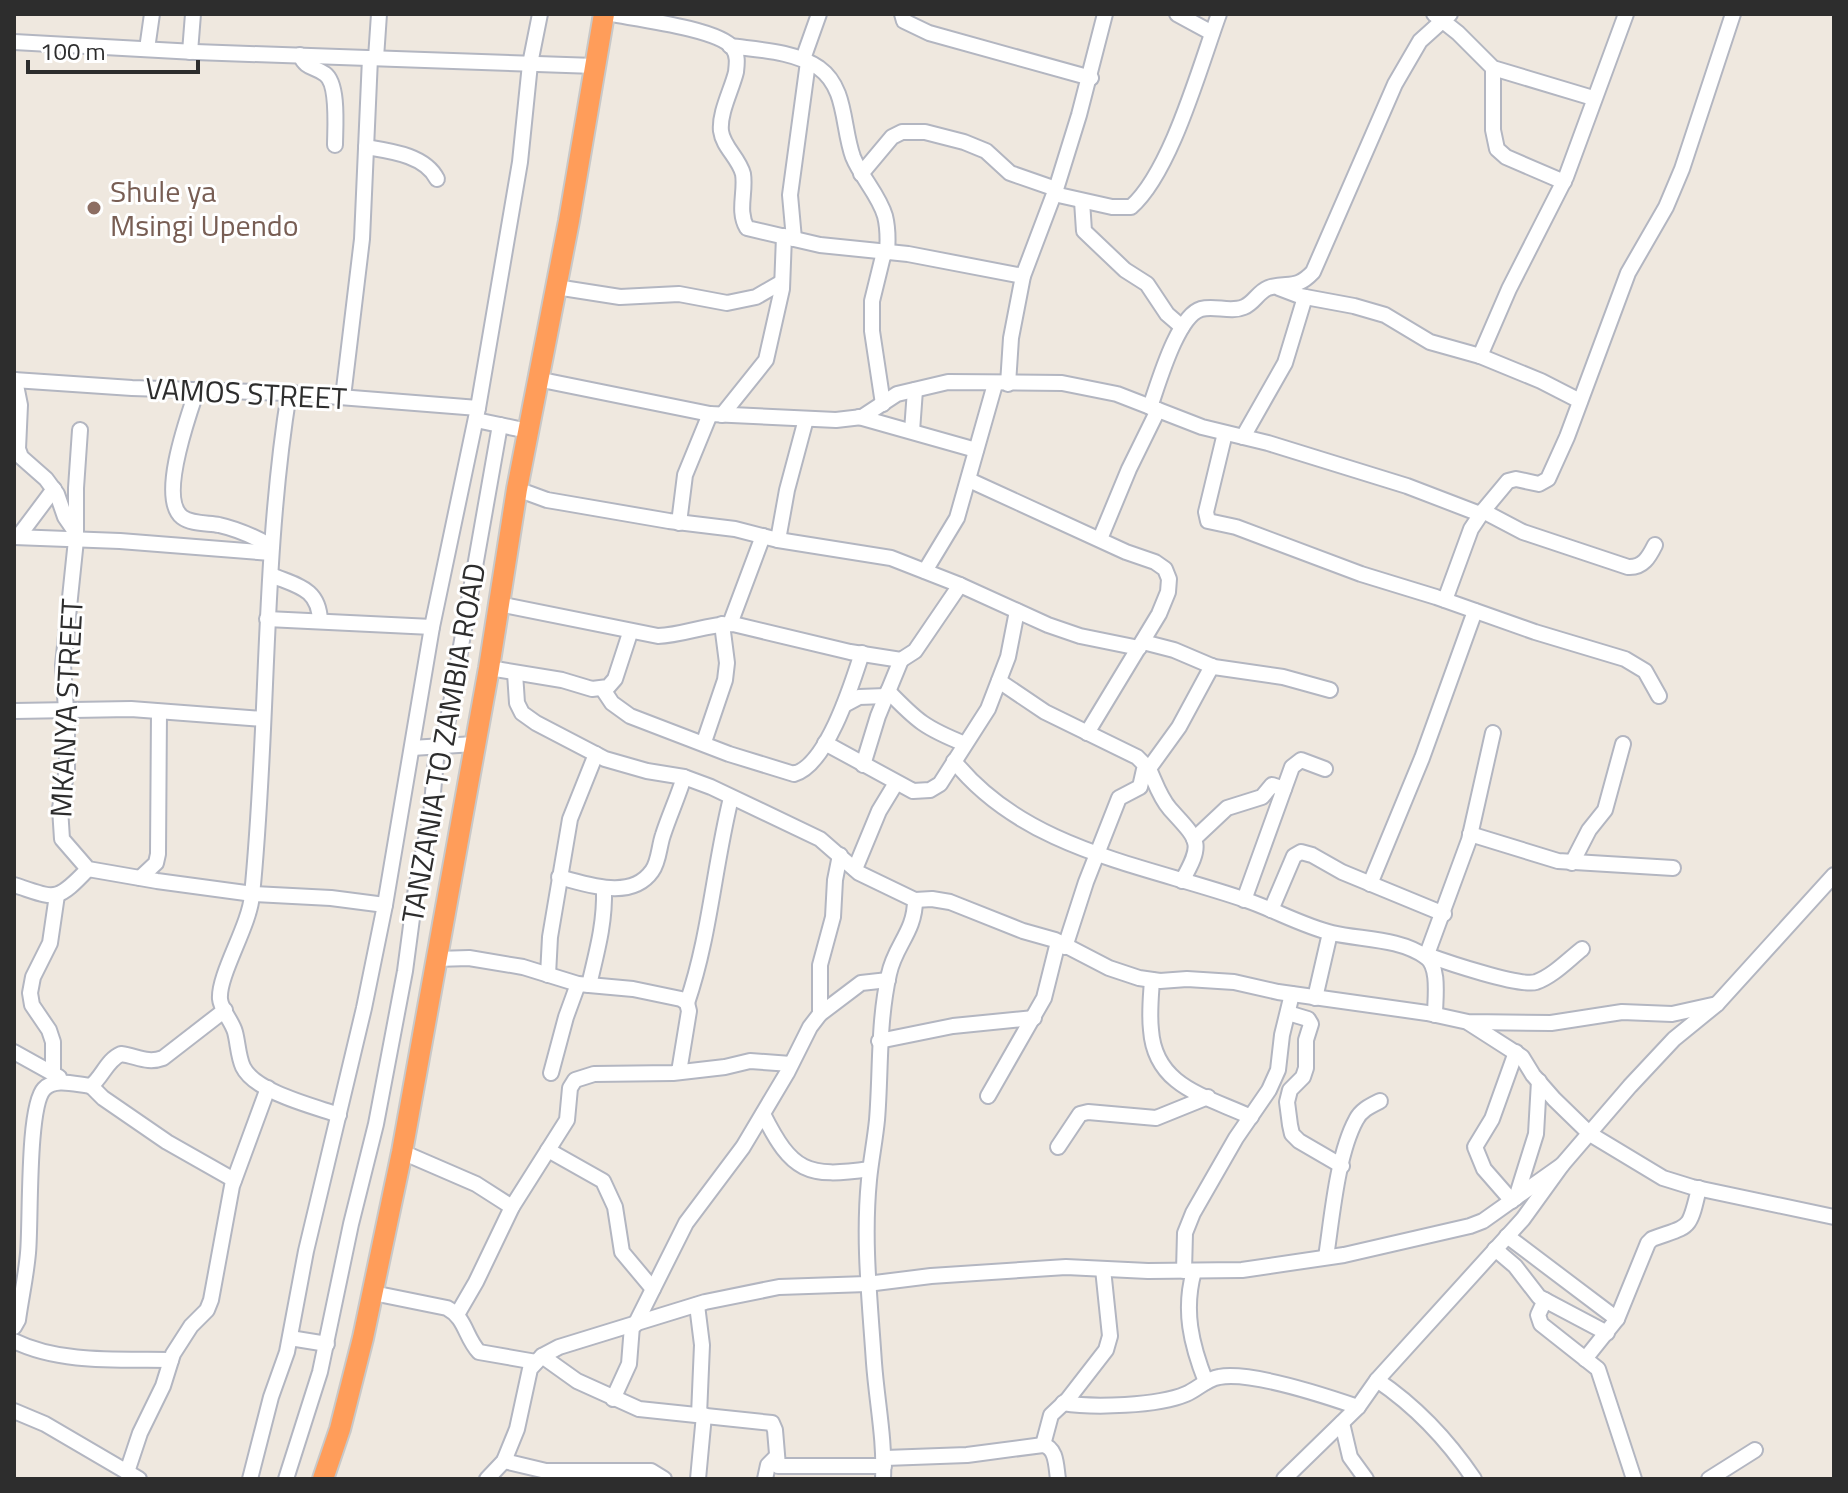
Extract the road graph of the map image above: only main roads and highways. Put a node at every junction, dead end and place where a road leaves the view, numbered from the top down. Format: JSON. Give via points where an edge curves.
{"nodes":[{"id":1,"x":604,"y":14,"type":"edge"},
{"id":2,"x":323,"y":1479,"type":"edge"}],
"edges":[{"from":1,"to":2,"type":"highway","name":"TANZANIA TO ZAMBIA ROAD","via":[[402,1152],[373,1293]]}]}
